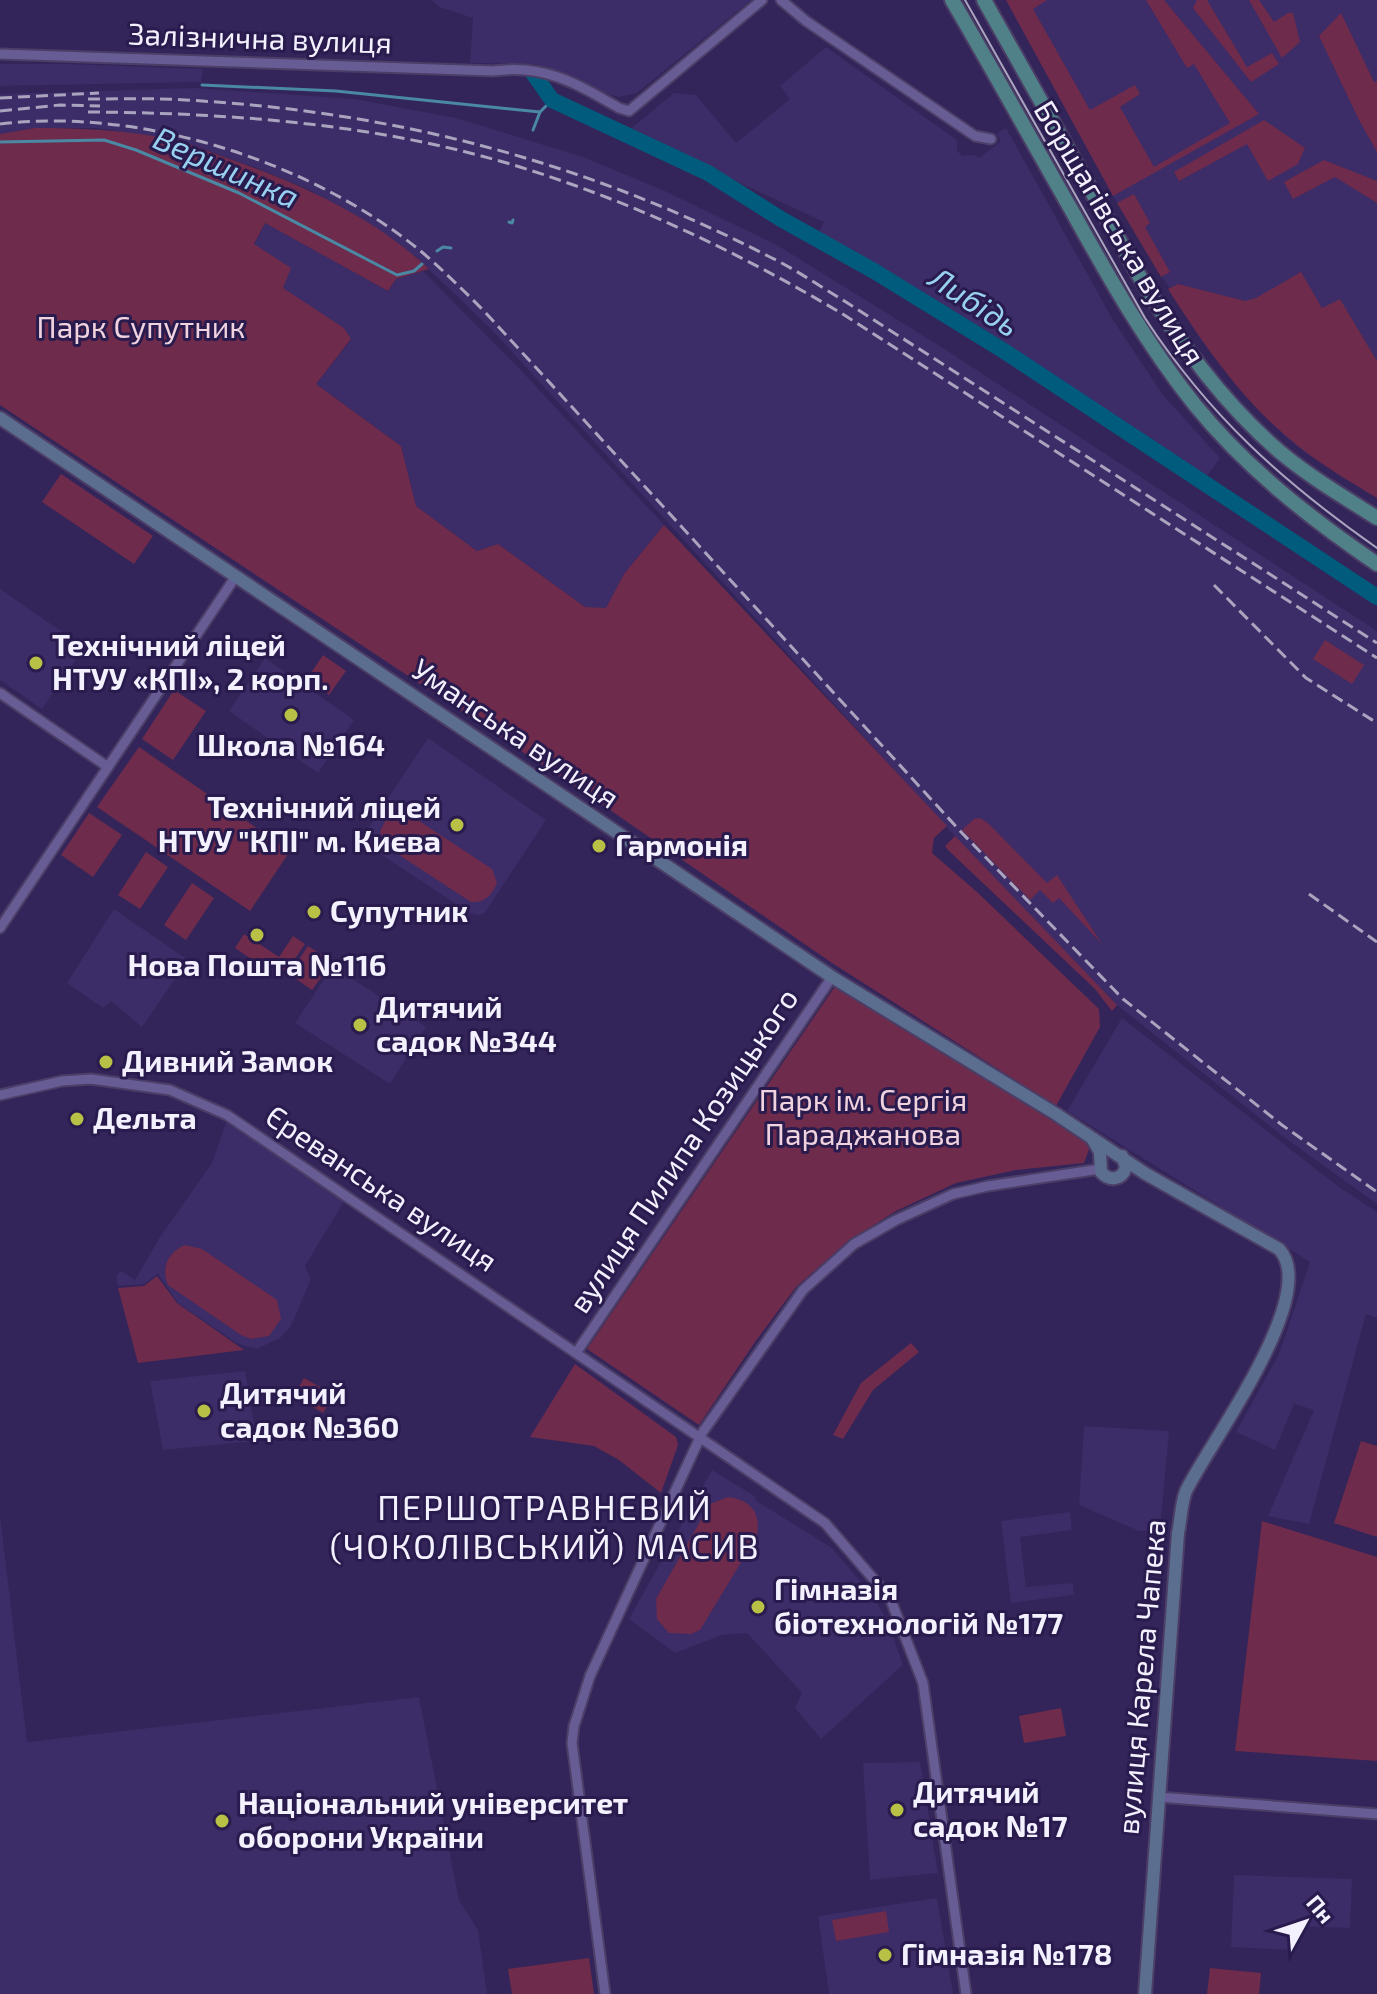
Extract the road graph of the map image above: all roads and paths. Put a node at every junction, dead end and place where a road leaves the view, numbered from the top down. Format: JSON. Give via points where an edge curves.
{"nodes":[{"id":1,"x":762,"y":0,"type":"edge"},
{"id":2,"x":781,"y":0,"type":"edge"},
{"id":3,"x":952,"y":0,"type":"edge"},
{"id":4,"x":984,"y":0,"type":"edge"},
{"id":5,"x":0,"y":54,"type":"edge"},
{"id":6,"x":991,"y":139,"type":"dead end"},
{"id":7,"x":0,"y":418,"type":"edge"},
{"id":8,"x":1377,"y":518,"type":"edge"},
{"id":9,"x":1377,"y":564,"type":"edge"},
{"id":10,"x":236,"y":576,"type":"junction"},
{"id":11,"x":0,"y":693,"type":"edge"},
{"id":12,"x":108,"y":767,"type":"junction"},
{"id":13,"x":0,"y":928,"type":"edge"},
{"id":14,"x":832,"y":977,"type":"junction"},
{"id":15,"x":0,"y":1095,"type":"edge"},
{"id":16,"x":1088,"y":1135,"type":"junction"},
{"id":17,"x":1122,"y":1156,"type":"junction"},
{"id":18,"x":1100,"y":1166,"type":"junction"},
{"id":19,"x":1146,"y":1174,"type":"junction"},
{"id":20,"x":1123,"y":1175,"type":"junction"},
{"id":21,"x":1279,"y":1249,"type":"joint"},
{"id":22,"x":576,"y":1353,"type":"junction"},
{"id":23,"x":700,"y":1438,"type":"junction"},
{"id":24,"x":1158,"y":1797,"type":"junction"},
{"id":25,"x":1377,"y":1814,"type":"edge"},
{"id":26,"x":605,"y":1994,"type":"edge"},
{"id":27,"x":966,"y":1994,"type":"edge"},
{"id":28,"x":1145,"y":1994,"type":"edge"}],
"edges":[{"from":1,"to":5,"type":"street","name":"Залізнична вулиця","via":[[629,111],[546,71],[517,68]]},
{"from":2,"to":6,"type":"street","via":[[975,136]]},
{"from":3,"to":9,"type":"main road","name":"Борщагівська вулиця","via":[[1114,287],[1166,366],[1233,447],[1270,482]]},
{"from":4,"to":8,"type":"main road","name":"Борщагівська вулиця","via":[[1134,267],[1189,353],[1280,452]]},
{"from":7,"to":10,"type":"street","name":"Уманська вулиця"},
{"from":10,"to":12,"type":"street"},
{"from":10,"to":14,"type":"street","name":"Уманська вулиця"},
{"from":11,"to":12,"type":"street"},
{"from":12,"to":13,"type":"street"},
{"from":14,"to":16,"type":"street","name":"Уманська вулиця"},
{"from":14,"to":22,"type":"street","name":"вулиця Пилипа Козицького"},
{"from":15,"to":22,"type":"street","name":"Єреванська вулиця","via":[[91,1079],[170,1090],[227,1115]]},
{"from":16,"to":17,"type":"street","name":"Уманська вулиця"},
{"from":16,"to":18,"type":"street","via":[[1096,1144]]},
{"from":17,"to":18,"type":"street","via":[[1110,1153]]},
{"from":17,"to":19,"type":"street","name":"Уманська вулиця"},
{"from":17,"to":20,"type":"street"},
{"from":18,"to":20,"type":"street","via":[[1112,1179]]},
{"from":18,"to":23,"type":"street","via":[[953,1194],[854,1244],[803,1290]]},
{"from":19,"to":20,"type":"street"},
{"from":19,"to":21,"type":"street","name":"Уманська вулиця"},
{"from":21,"to":24,"type":"street","name":"вулиця Карела Чапека","via":[[1289,1265],[1288,1286],[1266,1352],[1185,1493]]},
{"from":22,"to":23,"type":"street","name":"Єреванська вулиця"},
{"from":23,"to":26,"type":"street","via":[[590,1676],[574,1726]]},
{"from":23,"to":27,"type":"street","name":"Єреванська вулиця","via":[[825,1523],[870,1572],[898,1614],[923,1683]]},
{"from":24,"to":25,"type":"street"},
{"from":24,"to":28,"type":"street","name":"вулиця Карела Чапека"}]}
